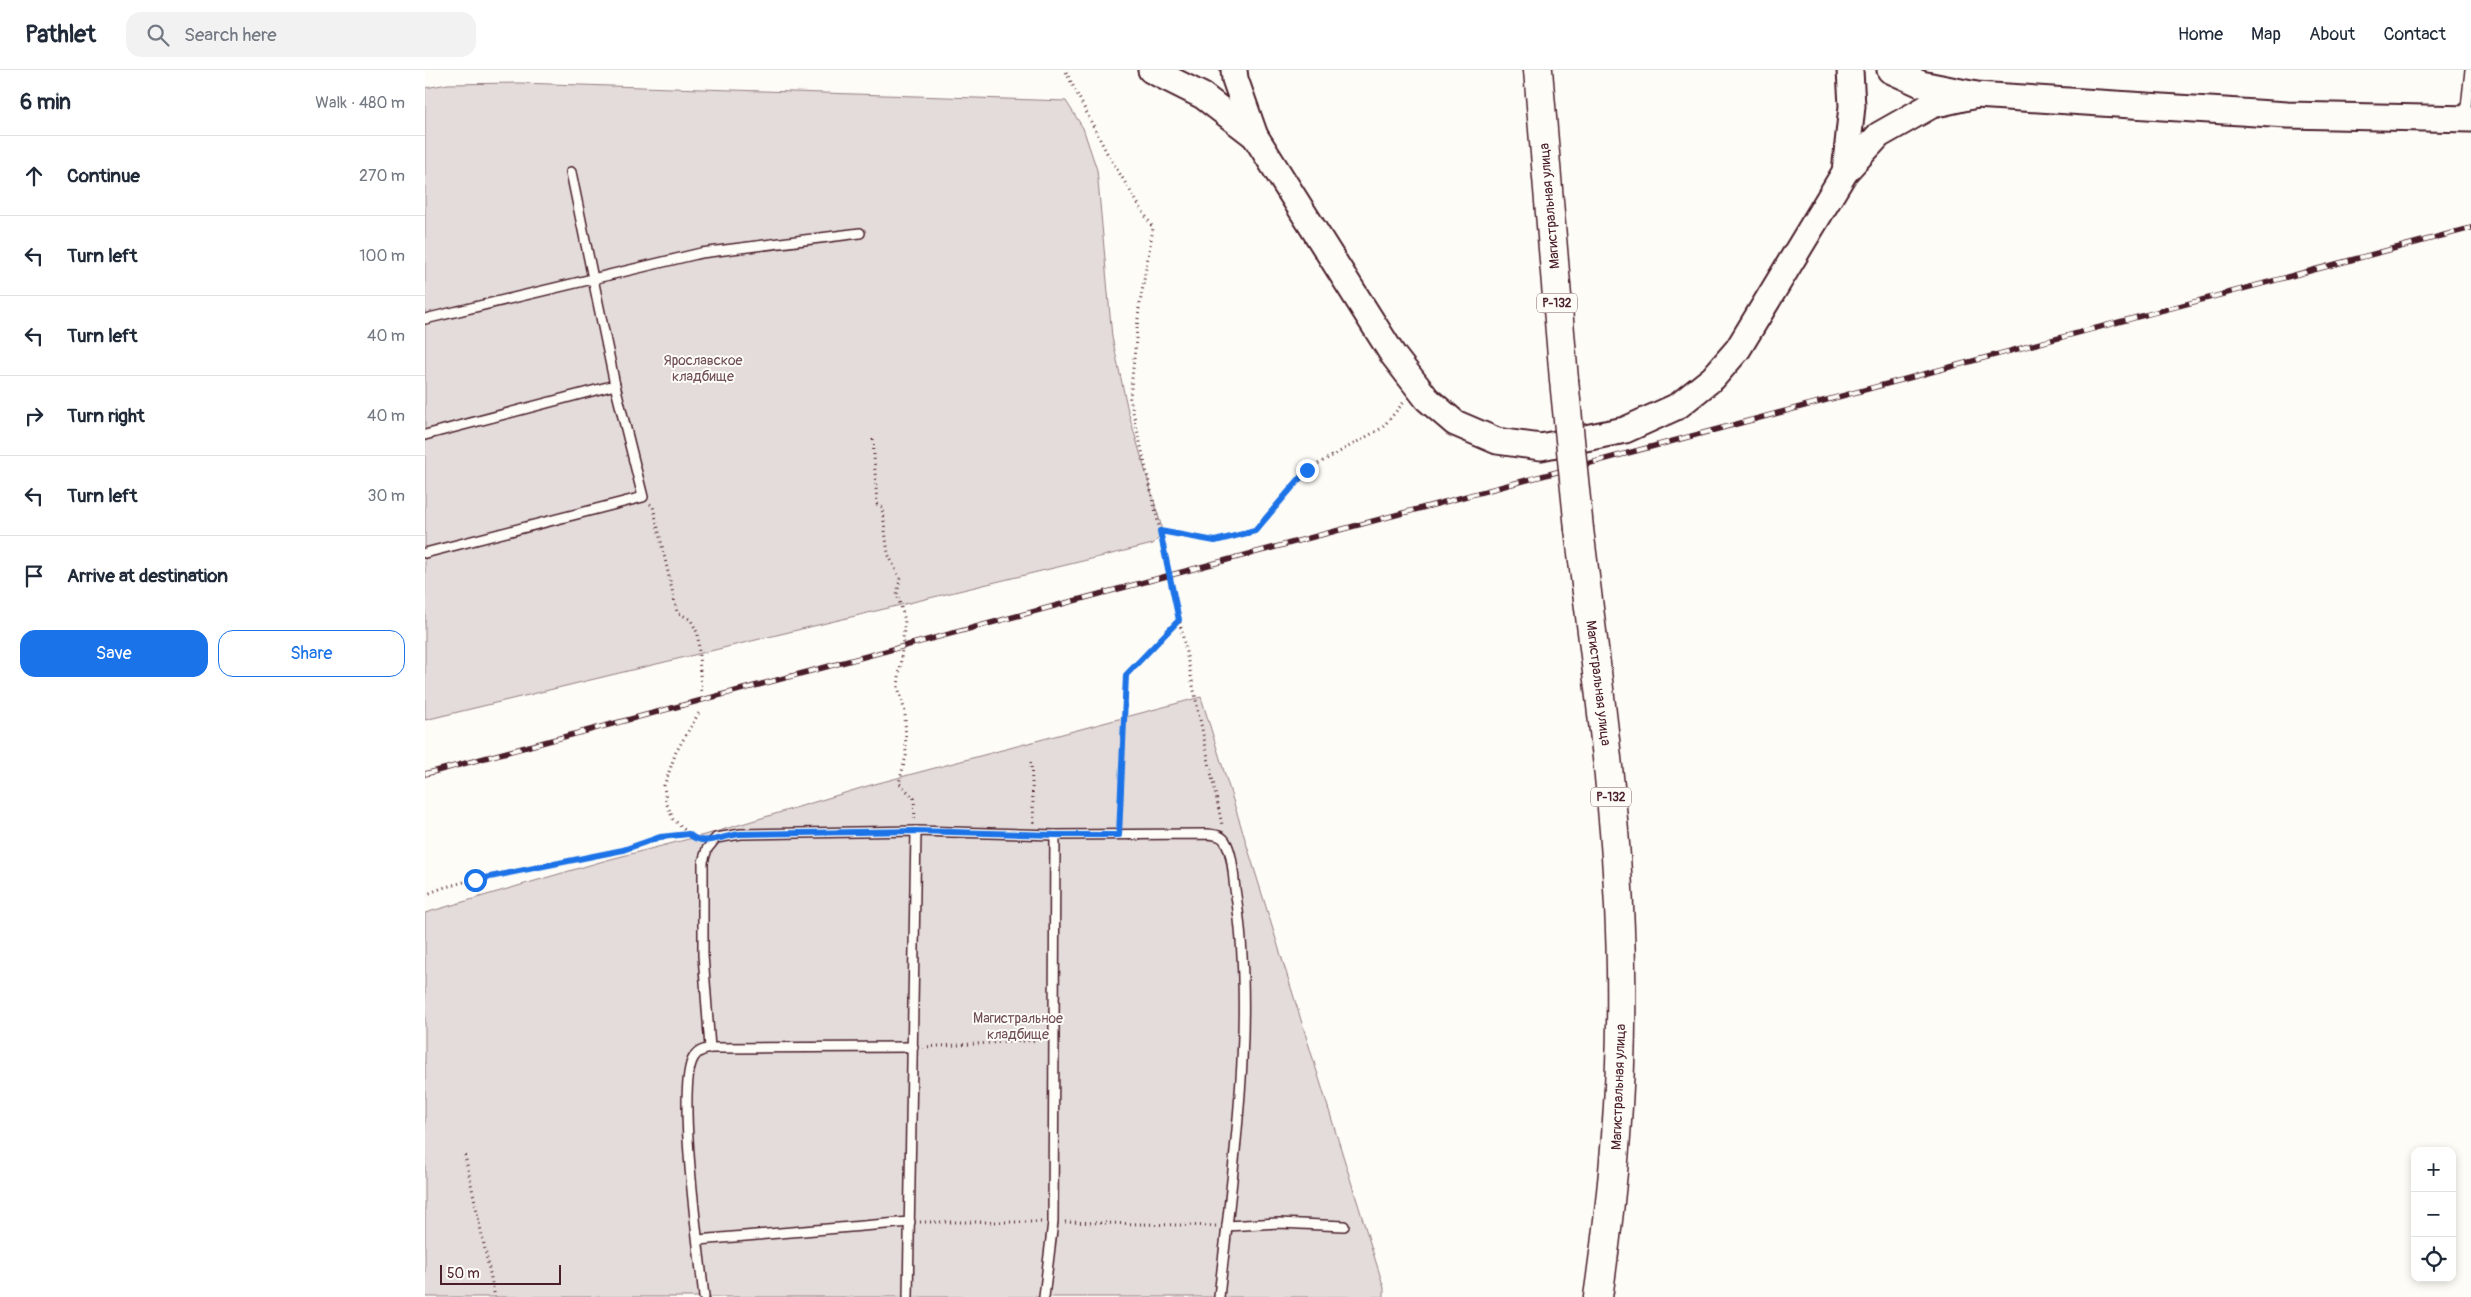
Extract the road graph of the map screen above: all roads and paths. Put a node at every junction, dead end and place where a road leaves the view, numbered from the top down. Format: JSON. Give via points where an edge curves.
{"nodes":[{"id":1,"x":1151,"y":70,"type":"edge"},
{"id":2,"x":1234,"y":70,"type":"edge"},
{"id":3,"x":1538,"y":70,"type":"edge"},
{"id":4,"x":1849,"y":70,"type":"edge"},
{"id":5,"x":1890,"y":70,"type":"edge"},
{"id":6,"x":2469,"y":70,"type":"edge"},
{"id":7,"x":1066,"y":72,"type":"dead end"},
{"id":8,"x":1976,"y":95,"type":"junction"},
{"id":9,"x":2468,"y":119,"type":"edge"},
{"id":10,"x":1255,"y":136,"type":"junction"},
{"id":11,"x":571,"y":172,"type":"dead end"},
{"id":12,"x":1845,"y":172,"type":"junction"},
{"id":13,"x":859,"y":232,"type":"dead end"},
{"id":14,"x":593,"y":277,"type":"junction"},
{"id":15,"x":425,"y":319,"type":"edge"},
{"id":16,"x":615,"y":385,"type":"junction"},
{"id":17,"x":1407,"y":400,"type":"dead end"},
{"id":18,"x":425,"y":435,"type":"edge"},
{"id":19,"x":873,"y":439,"type":"dead end"},
{"id":20,"x":643,"y":497,"type":"junction"},
{"id":21,"x":1160,"y":531,"type":"junction"},
{"id":22,"x":425,"y":553,"type":"edge"},
{"id":23,"x":1179,"y":620,"type":"junction"},
{"id":24,"x":701,"y":692,"type":"dead end"},
{"id":25,"x":700,"y":711,"type":"dead end"},
{"id":26,"x":1031,"y":762,"type":"dead end"},
{"id":27,"x":916,"y":831,"type":"junction"},
{"id":28,"x":689,"y":834,"type":"junction"},
{"id":29,"x":1034,"y":835,"type":"junction"},
{"id":30,"x":1055,"y":835,"type":"junction"},
{"id":31,"x":1119,"y":835,"type":"junction"},
{"id":32,"x":713,"y":841,"type":"junction"},
{"id":33,"x":1225,"y":842,"type":"junction"},
{"id":34,"x":425,"y":895,"type":"edge"},
{"id":35,"x":1055,"y":1040,"type":"junction"},
{"id":36,"x":913,"y":1047,"type":"junction"},
{"id":37,"x":710,"y":1048,"type":"junction"},
{"id":38,"x":465,"y":1155,"type":"dead end"},
{"id":39,"x":910,"y":1222,"type":"junction"},
{"id":40,"x":1053,"y":1222,"type":"junction"},
{"id":41,"x":1227,"y":1226,"type":"junction"},
{"id":42,"x":1344,"y":1226,"type":"dead end"},
{"id":43,"x":698,"y":1240,"type":"junction"},
{"id":44,"x":495,"y":1297,"type":"edge"},
{"id":45,"x":704,"y":1297,"type":"edge"},
{"id":46,"x":907,"y":1297,"type":"edge"},
{"id":47,"x":1044,"y":1297,"type":"edge"},
{"id":48,"x":1219,"y":1297,"type":"edge"},
{"id":49,"x":1598,"y":1297,"type":"edge"}],
"edges":[{"from":1,"to":10,"type":"main road","via":[[1203,96]]},
{"from":2,"to":10,"type":"main road"},
{"from":3,"to":49,"type":"highway","name":"Магистральная улица","number":"Р-132","bridge":true,"via":[[1579,529],[1608,754],[1621,969],[1617,1141]]},
{"from":4,"to":12,"type":"main road","via":[[1852,106]]},
{"from":5,"to":8,"type":"main road","via":[[1921,84]]},
{"from":6,"to":9,"type":"lane"},
{"from":7,"to":21,"type":"path","via":[[1107,153],[1153,228],[1139,309],[1129,398]]},
{"from":8,"to":9,"type":"main road","via":[[2287,115]]},
{"from":8,"to":12,"type":"main road","via":[[1932,105],[1879,135]]},
{"from":10,"to":12,"type":"main road","via":[[1393,355],[1427,399],[1455,423],[1497,440],[1541,447],[1625,430],[1678,406],[1713,378],[1738,349]]},
{"from":11,"to":14,"type":"lane"},
{"from":13,"to":14,"type":"lane","via":[[701,253]]},
{"from":14,"to":15,"type":"lane"},
{"from":14,"to":16,"type":"lane"},
{"from":16,"to":18,"type":"lane"},
{"from":16,"to":20,"type":"lane"},
{"from":17,"to":21,"type":"path","via":[[1382,428],[1307,470],[1255,531],[1215,541]]},
{"from":19,"to":27,"type":"path","via":[[877,504],[882,506],[887,554],[900,579],[897,594],[905,620],[898,687],[905,712],[906,756],[899,784],[914,798]]},
{"from":20,"to":22,"type":"lane"},
{"from":20,"to":24,"type":"path","via":[[653,506],[677,612],[691,620],[698,634]]},
{"from":21,"to":23,"type":"path"},
{"from":23,"to":31,"type":"path","via":[[1126,675]]},
{"from":23,"to":33,"type":"path"},
{"from":25,"to":28,"type":"path","via":[[676,752],[664,786],[673,819]]},
{"from":26,"to":29,"type":"path"},
{"from":27,"to":29,"type":"lane"},
{"from":27,"to":32,"type":"lane","via":[[741,834]]},
{"from":27,"to":36,"type":"lane"},
{"from":28,"to":32,"type":"path","via":[[693,838]]},
{"from":28,"to":34,"type":"path","via":[[660,837],[623,850],[475,880]]},
{"from":29,"to":30,"type":"lane"},
{"from":30,"to":31,"type":"lane"},
{"from":30,"to":35,"type":"lane"},
{"from":31,"to":33,"type":"lane","via":[[1208,834],[1220,836]]},
{"from":32,"to":37,"type":"lane","via":[[703,862],[703,955]]},
{"from":33,"to":41,"type":"lane","via":[[1241,924],[1243,1031]]},
{"from":35,"to":36,"type":"path"},
{"from":35,"to":40,"type":"lane"},
{"from":36,"to":37,"type":"lane"},
{"from":36,"to":39,"type":"lane"},
{"from":37,"to":43,"type":"lane","via":[[693,1058],[688,1083],[691,1190]]},
{"from":38,"to":44,"type":"path"},
{"from":39,"to":40,"type":"path"},
{"from":39,"to":43,"type":"lane"},
{"from":39,"to":46,"type":"lane"},
{"from":40,"to":41,"type":"path"},
{"from":40,"to":47,"type":"lane"},
{"from":41,"to":42,"type":"lane","via":[[1279,1223]]},
{"from":41,"to":48,"type":"lane"},
{"from":43,"to":45,"type":"lane"}]}
